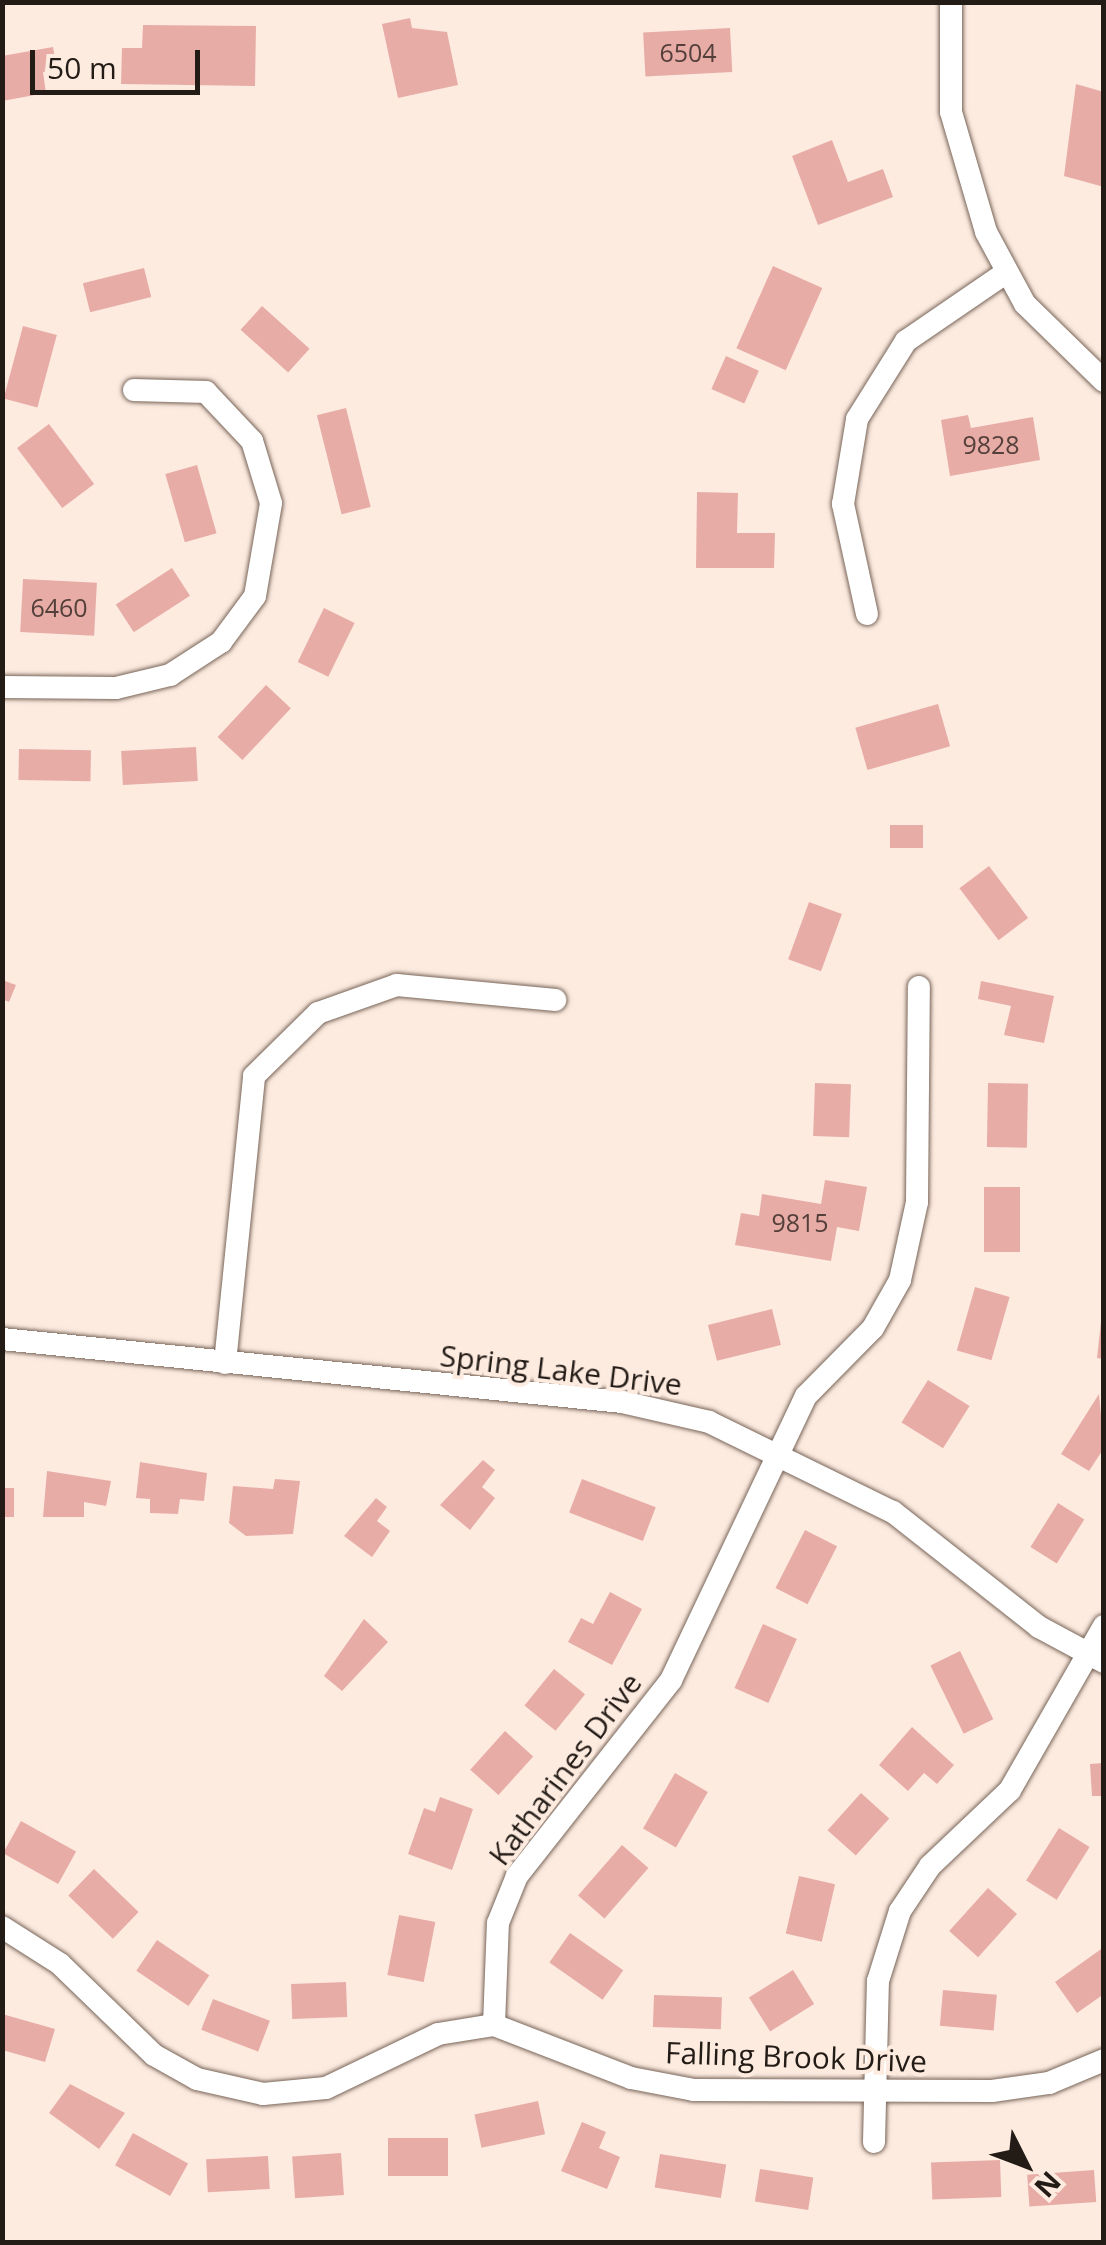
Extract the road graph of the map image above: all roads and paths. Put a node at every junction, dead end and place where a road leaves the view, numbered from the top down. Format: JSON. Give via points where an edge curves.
{"nodes":[{"id":1,"x":952,"y":2,"type":"edge"},
{"id":2,"x":1004,"y":274,"type":"junction"},
{"id":3,"x":1104,"y":381,"type":"edge"},
{"id":4,"x":134,"y":390,"type":"dead end"},
{"id":5,"x":867,"y":614,"type":"dead end"},
{"id":6,"x":2,"y":687,"type":"edge"},
{"id":7,"x":919,"y":987,"type":"dead end"},
{"id":8,"x":555,"y":1000,"type":"dead end"},
{"id":9,"x":2,"y":1339,"type":"edge"},
{"id":10,"x":224,"y":1363,"type":"junction"},
{"id":11,"x":777,"y":1450,"type":"junction"},
{"id":12,"x":1104,"y":1626,"type":"edge"},
{"id":13,"x":1096,"y":1658,"type":"edge"},
{"id":14,"x":2,"y":1926,"type":"edge"},
{"id":15,"x":494,"y":2025,"type":"junction"},
{"id":16,"x":1104,"y":2060,"type":"edge"},
{"id":17,"x":874,"y":2091,"type":"junction"},
{"id":18,"x":874,"y":2142,"type":"dead end"}],
"edges":[{"from":1,"to":2,"type":"street","via":[[951,112]]},
{"from":2,"to":3,"type":"street"},
{"from":2,"to":5,"type":"street","via":[[906,342],[857,419],[843,504]]},
{"from":4,"to":6,"type":"street","via":[[206,392],[252,442],[271,502],[255,596],[220,642],[170,676],[116,688]]},
{"from":7,"to":11,"type":"street","name":"Katharines Drive","via":[[916,1202],[906,1261],[873,1328],[806,1396]]},
{"from":8,"to":10,"type":"street","via":[[397,986],[318,1014],[254,1076]]},
{"from":9,"to":10,"type":"street","name":"Spring Lake Drive"},
{"from":10,"to":11,"type":"street","name":"Spring Lake Drive","via":[[622,1402]]},
{"from":11,"to":13,"type":"street","name":"Spring Lake Drive","via":[[893,1512],[1039,1628]]},
{"from":11,"to":15,"type":"street","name":"Katharines Drive","via":[[671,1680],[517,1876],[498,1922]]},
{"from":12,"to":13,"type":"street"},
{"from":13,"to":17,"type":"street","via":[[1010,1790],[930,1866],[900,1911],[878,1981]]},
{"from":14,"to":15,"type":"street","via":[[60,1964],[154,2055],[240,2091],[326,2088],[438,2034]]},
{"from":15,"to":17,"type":"street","name":"Falling Brook Drive","via":[[671,2088]]},
{"from":16,"to":17,"type":"street","name":"Falling Brook Drive","via":[[1024,2088]]},
{"from":17,"to":18,"type":"street"}]}
